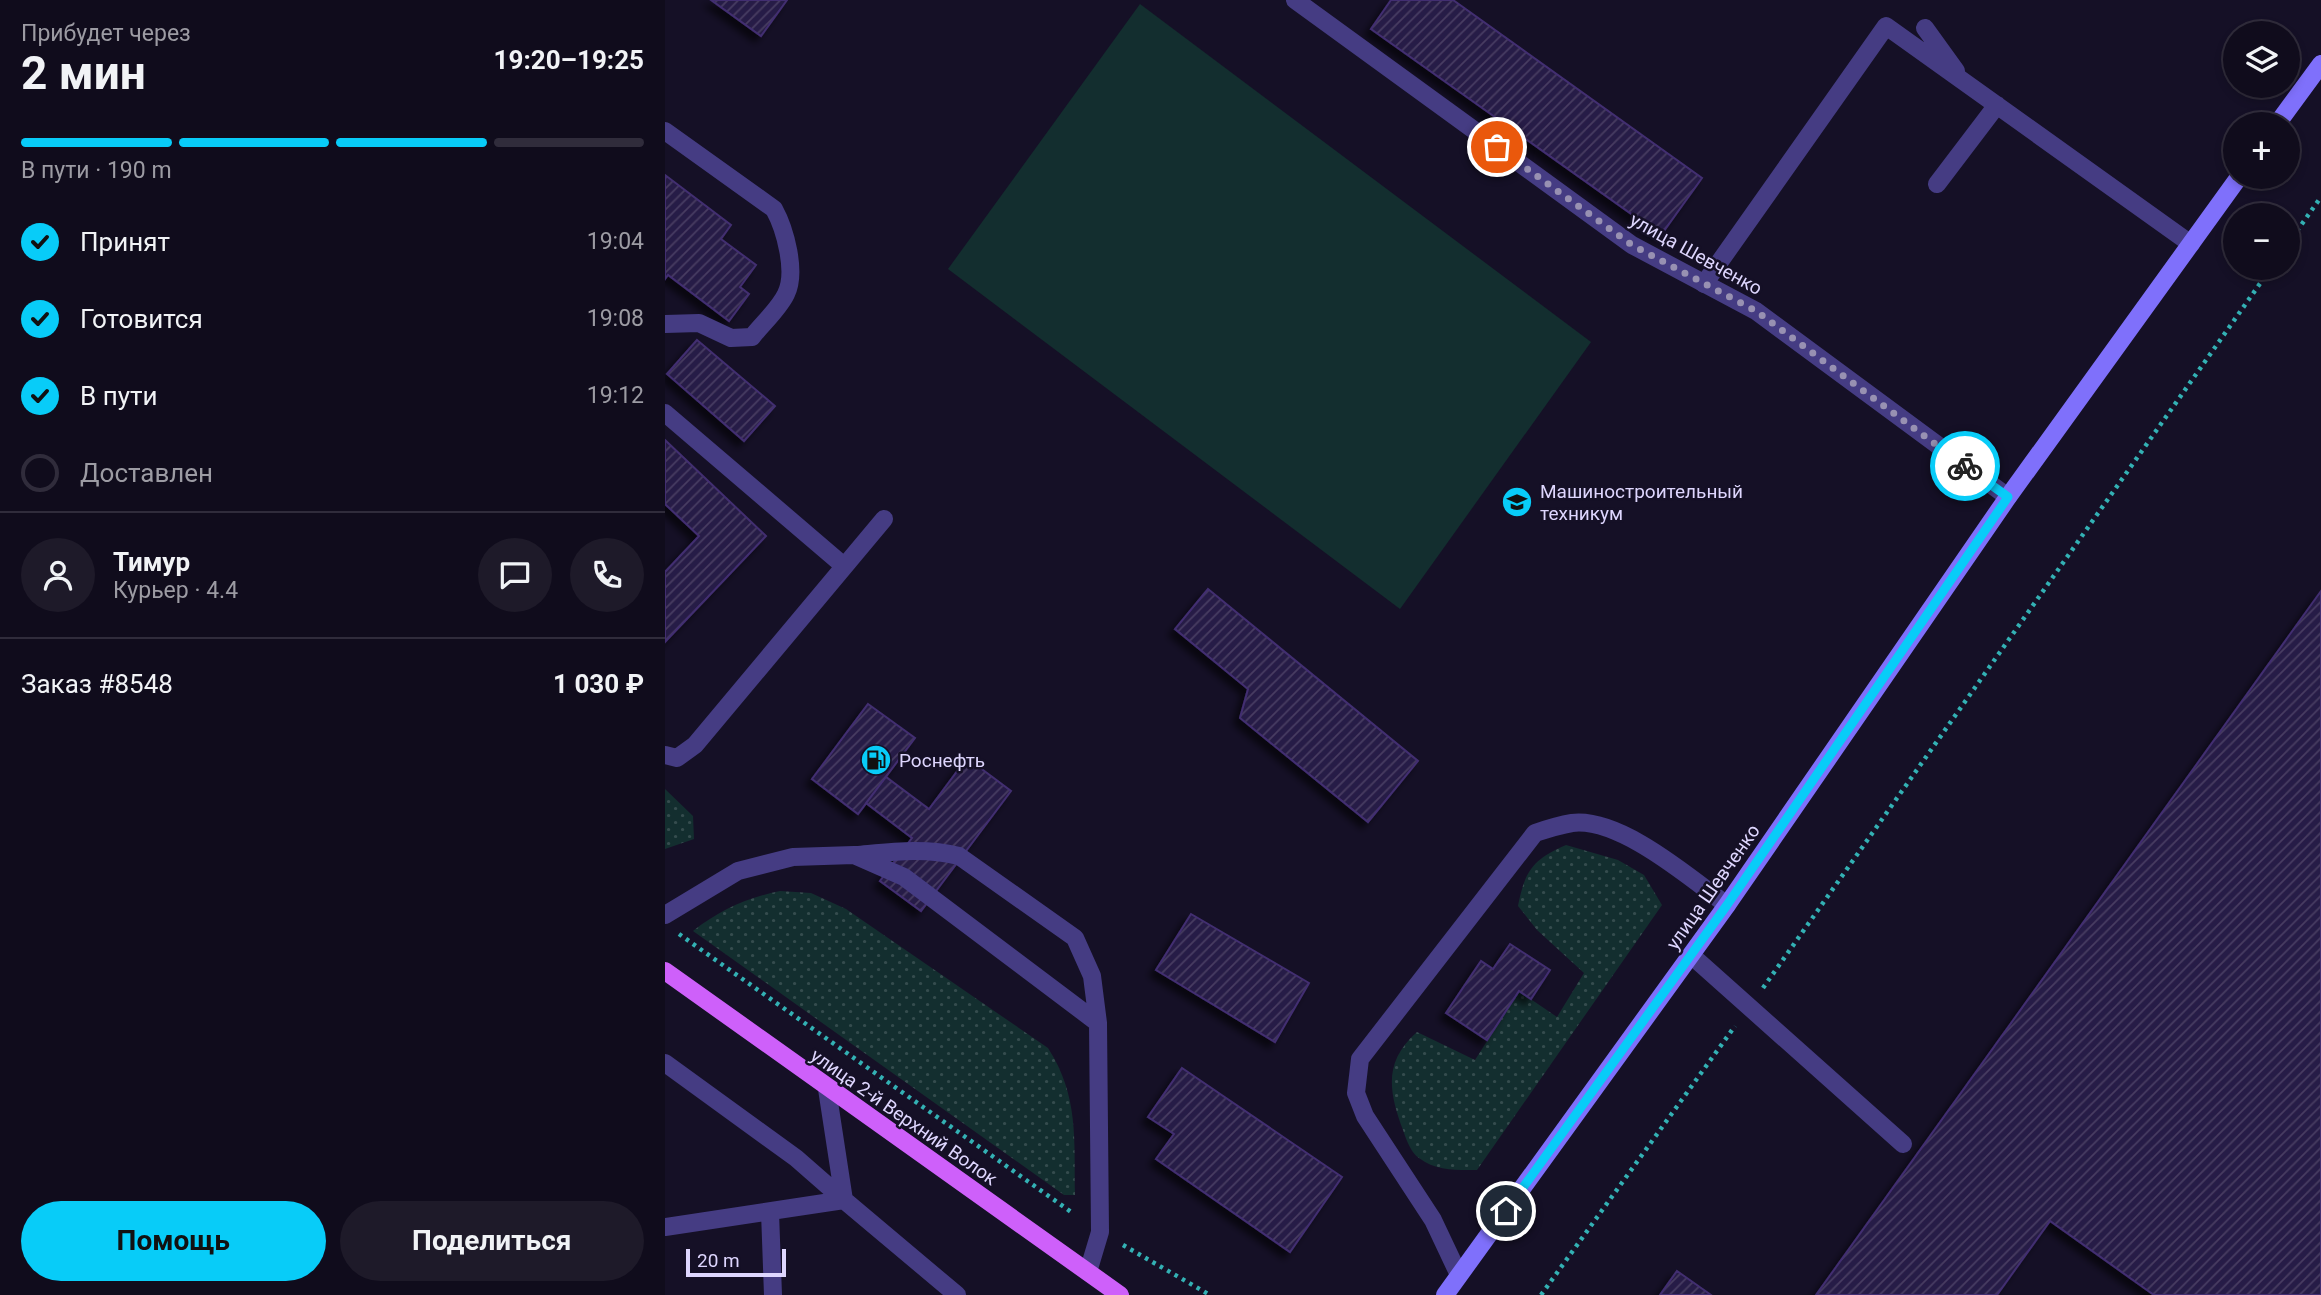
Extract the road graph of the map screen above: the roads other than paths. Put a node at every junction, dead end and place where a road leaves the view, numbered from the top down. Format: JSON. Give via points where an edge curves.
{"nodes":[{"id":1,"x":1295,"y":0,"type":"edge"},
{"id":2,"x":1925,"y":28,"type":"dead end"},
{"id":3,"x":2321,"y":64,"type":"edge"},
{"id":4,"x":1965,"y":83,"type":"junction"},
{"id":5,"x":1997,"y":105,"type":"junction"},
{"id":6,"x":2286,"y":112,"type":"edge"},
{"id":7,"x":665,"y":131,"type":"edge"},
{"id":8,"x":1937,"y":184,"type":"dead end"},
{"id":9,"x":2230,"y":189,"type":"edge"},
{"id":10,"x":2191,"y":244,"type":"junction"},
{"id":11,"x":1704,"y":284,"type":"junction"},
{"id":12,"x":665,"y":324,"type":"edge"},
{"id":13,"x":665,"y":413,"type":"edge"},
{"id":14,"x":2008,"y":497,"type":"junction"},
{"id":15,"x":884,"y":519,"type":"dead end"},
{"id":16,"x":844,"y":566,"type":"junction"},
{"id":17,"x":665,"y":755,"type":"edge"},
{"id":18,"x":854,"y":855,"type":"junction"},
{"id":19,"x":1727,"y":905,"type":"junction"},
{"id":20,"x":665,"y":915,"type":"edge"},
{"id":21,"x":1691,"y":955,"type":"junction"},
{"id":22,"x":665,"y":971,"type":"edge"},
{"id":23,"x":1098,"y":1023,"type":"junction"},
{"id":24,"x":665,"y":1063,"type":"edge"},
{"id":25,"x":827,"y":1089,"type":"junction"},
{"id":26,"x":1903,"y":1144,"type":"dead end"},
{"id":27,"x":844,"y":1200,"type":"junction"},
{"id":28,"x":770,"y":1212,"type":"junction"},
{"id":29,"x":665,"y":1227,"type":"edge"},
{"id":30,"x":1088,"y":1272,"type":"junction"},
{"id":31,"x":1459,"y":1275,"type":"junction"},
{"id":32,"x":773,"y":1295,"type":"edge"},
{"id":33,"x":957,"y":1295,"type":"edge"},
{"id":34,"x":1121,"y":1295,"type":"edge"},
{"id":35,"x":1445,"y":1295,"type":"edge"}],
"edges":[{"from":1,"to":11,"type":"street","name":"улица Шевченко","via":[[1632,245]]},
{"from":2,"to":4,"type":"street"},
{"from":3,"to":6,"type":"street"},
{"from":4,"to":5,"type":"street"},
{"from":4,"to":11,"type":"street","via":[[1886,26]]},
{"from":5,"to":8,"type":"street"},
{"from":5,"to":10,"type":"street"},
{"from":7,"to":12,"type":"street","via":[[774,209],[789,248],[787,292],[752,337],[731,338],[699,323]]},
{"from":9,"to":10,"type":"street","name":"улица Шевченко"},
{"from":10,"to":14,"type":"street","name":"улица Шевченко"},
{"from":11,"to":14,"type":"street","name":"улица Шевченко","via":[[1756,311]]},
{"from":13,"to":16,"type":"street"},
{"from":14,"to":19,"type":"street","name":"улица Шевченко"},
{"from":15,"to":16,"type":"street"},
{"from":16,"to":17,"type":"street","via":[[695,745],[677,758]]},
{"from":18,"to":20,"type":"street","via":[[793,857],[738,871]]},
{"from":18,"to":23,"type":"street","via":[[904,877]]},
{"from":18,"to":23,"type":"street","via":[[899,851],[959,856],[1075,938],[1092,976]]},
{"from":19,"to":21,"type":"street","name":"улица Шевченко"},
{"from":19,"to":31,"type":"street","via":[[1659,854],[1615,831],[1574,822],[1535,832],[1360,1059],[1356,1093],[1365,1116],[1433,1220]]},
{"from":21,"to":26,"type":"street"},
{"from":21,"to":31,"type":"street","name":"улица Шевченко"},
{"from":22,"to":25,"type":"main road","name":"улица 2-й Верхний Волок"},
{"from":23,"to":30,"type":"street","via":[[1100,1232]]},
{"from":24,"to":27,"type":"street","via":[[796,1158]]},
{"from":25,"to":27,"type":"street"},
{"from":25,"to":30,"type":"main road","name":"улица 2-й Верхний Волок"},
{"from":27,"to":28,"type":"street"},
{"from":27,"to":33,"type":"street"},
{"from":28,"to":29,"type":"street"},
{"from":28,"to":32,"type":"street"},
{"from":30,"to":34,"type":"main road","name":"улица 2-й Верхний Волок"},
{"from":31,"to":35,"type":"street","name":"улица Шевченко"}]}
